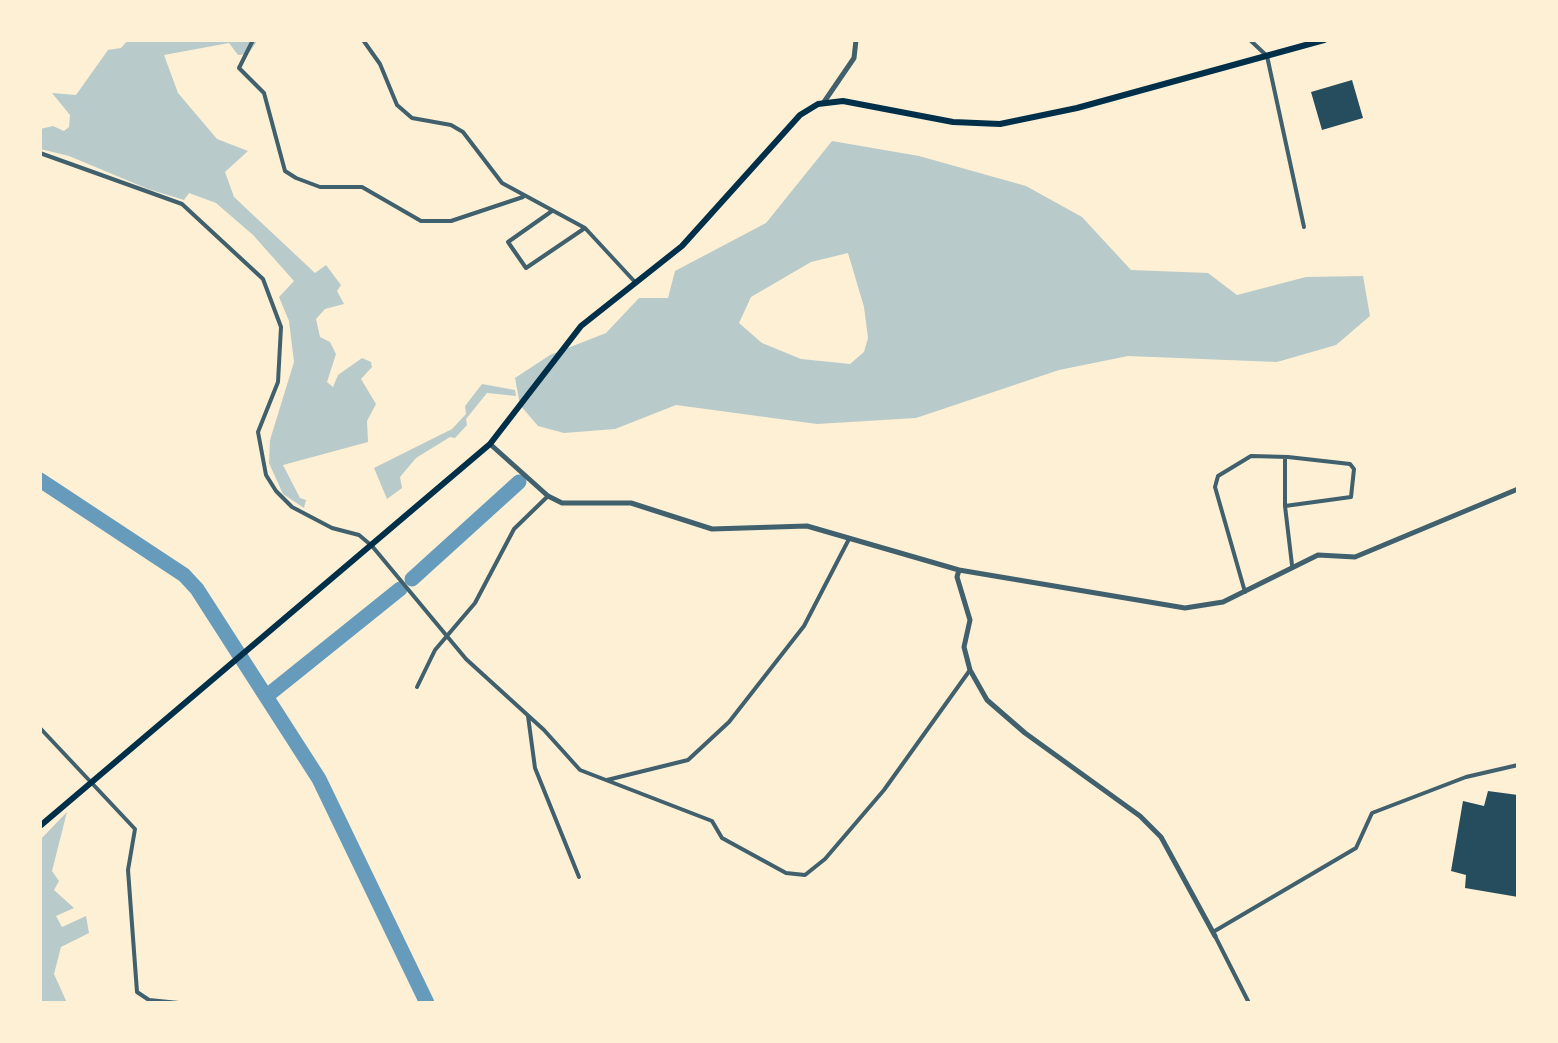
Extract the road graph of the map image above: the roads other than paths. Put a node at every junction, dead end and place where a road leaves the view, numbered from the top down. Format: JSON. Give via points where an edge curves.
{"nodes":[{"id":1,"x":254,"y":40,"type":"edge"},
{"id":2,"x":362,"y":40,"type":"edge"},
{"id":3,"x":1250,"y":40,"type":"edge"},
{"id":4,"x":1324,"y":40,"type":"edge"},
{"id":5,"x":858,"y":41,"type":"edge"},
{"id":6,"x":1267,"y":56,"type":"junction"},
{"id":7,"x":824,"y":102,"type":"junction"},
{"id":8,"x":40,"y":154,"type":"edge"},
{"id":9,"x":523,"y":197,"type":"junction"},
{"id":10,"x":552,"y":211,"type":"junction"},
{"id":11,"x":585,"y":228,"type":"junction"},
{"id":12,"x":1304,"y":228,"type":"dead end"},
{"id":13,"x":635,"y":282,"type":"junction"},
{"id":14,"x":490,"y":444,"type":"junction"},
{"id":15,"x":1285,"y":457,"type":"junction"},
{"id":16,"x":1518,"y":488,"type":"edge"},
{"id":17,"x":548,"y":496,"type":"junction"},
{"id":18,"x":1285,"y":506,"type":"junction"},
{"id":19,"x":850,"y":536,"type":"junction"},
{"id":20,"x":372,"y":546,"type":"junction"},
{"id":21,"x":1292,"y":567,"type":"junction"},
{"id":22,"x":958,"y":570,"type":"junction"},
{"id":23,"x":1245,"y":592,"type":"junction"},
{"id":24,"x":448,"y":633,"type":"junction"},
{"id":25,"x":970,"y":670,"type":"junction"},
{"id":26,"x":416,"y":686,"type":"dead end"},
{"id":27,"x":528,"y":716,"type":"junction"},
{"id":28,"x":40,"y":728,"type":"edge"},
{"id":29,"x":1518,"y":765,"type":"edge"},
{"id":30,"x":607,"y":780,"type":"junction"},
{"id":31,"x":92,"y":782,"type":"junction"},
{"id":32,"x":40,"y":826,"type":"edge"},
{"id":33,"x":579,"y":878,"type":"dead end"},
{"id":34,"x":1214,"y":934,"type":"junction"},
{"id":35,"x":179,"y":1003,"type":"edge"},
{"id":36,"x":1249,"y":1003,"type":"edge"}],
"edges":[{"from":1,"to":9,"type":"street","via":[[239,68],[264,93],[285,171],[296,178],[320,187],[362,187],[421,221],[451,221]]},
{"from":2,"to":9,"type":"street","via":[[398,106],[412,118],[462,132],[485,166]]},
{"from":3,"to":6,"type":"street"},
{"from":4,"to":6,"type":"main road"},
{"from":5,"to":7,"type":"street"},
{"from":6,"to":7,"type":"main road","via":[[1000,124]]},
{"from":6,"to":12,"type":"street"},
{"from":7,"to":13,"type":"main road","via":[[787,126],[695,233]]},
{"from":8,"to":20,"type":"street","via":[[182,204],[263,279],[281,327],[278,382],[258,432],[266,475],[292,508]]},
{"from":9,"to":10,"type":"street"},
{"from":10,"to":11,"type":"street"},
{"from":10,"to":11,"type":"street","via":[[508,242],[526,268]]},
{"from":11,"to":13,"type":"street"},
{"from":13,"to":14,"type":"main road","via":[[581,326]]},
{"from":14,"to":17,"type":"street"},
{"from":14,"to":20,"type":"main road"},
{"from":15,"to":18,"type":"street"},
{"from":15,"to":18,"type":"street","via":[[1354,469],[1351,497]]},
{"from":15,"to":23,"type":"street","via":[[1250,456],[1218,476],[1215,487]]},
{"from":16,"to":21,"type":"street","via":[[1355,558],[1318,555]]},
{"from":17,"to":19,"type":"street","via":[[562,503],[631,503],[712,529],[808,526]]},
{"from":17,"to":24,"type":"street","via":[[514,528],[474,602]]},
{"from":18,"to":21,"type":"street"},
{"from":19,"to":22,"type":"street"},
{"from":19,"to":30,"type":"street","via":[[804,626],[729,722],[688,760]]},
{"from":20,"to":24,"type":"street"},
{"from":20,"to":31,"type":"main road"},
{"from":21,"to":23,"type":"street"},
{"from":22,"to":23,"type":"street","via":[[1171,607],[1202,607]]},
{"from":22,"to":25,"type":"street","via":[[969,610],[964,647]]},
{"from":24,"to":26,"type":"street"},
{"from":24,"to":27,"type":"street"},
{"from":25,"to":30,"type":"street","via":[[884,790],[805,875],[786,873],[722,838],[712,821]]},
{"from":25,"to":34,"type":"street","via":[[987,700],[1161,837]]},
{"from":27,"to":30,"type":"street","via":[[572,764]]},
{"from":27,"to":33,"type":"street","via":[[535,768]]},
{"from":28,"to":31,"type":"street"},
{"from":29,"to":34,"type":"street","via":[[1372,812],[1356,848]]},
{"from":31,"to":32,"type":"main road"},
{"from":31,"to":35,"type":"street","via":[[134,830],[128,870],[138,992]]},
{"from":34,"to":36,"type":"street"}]}
